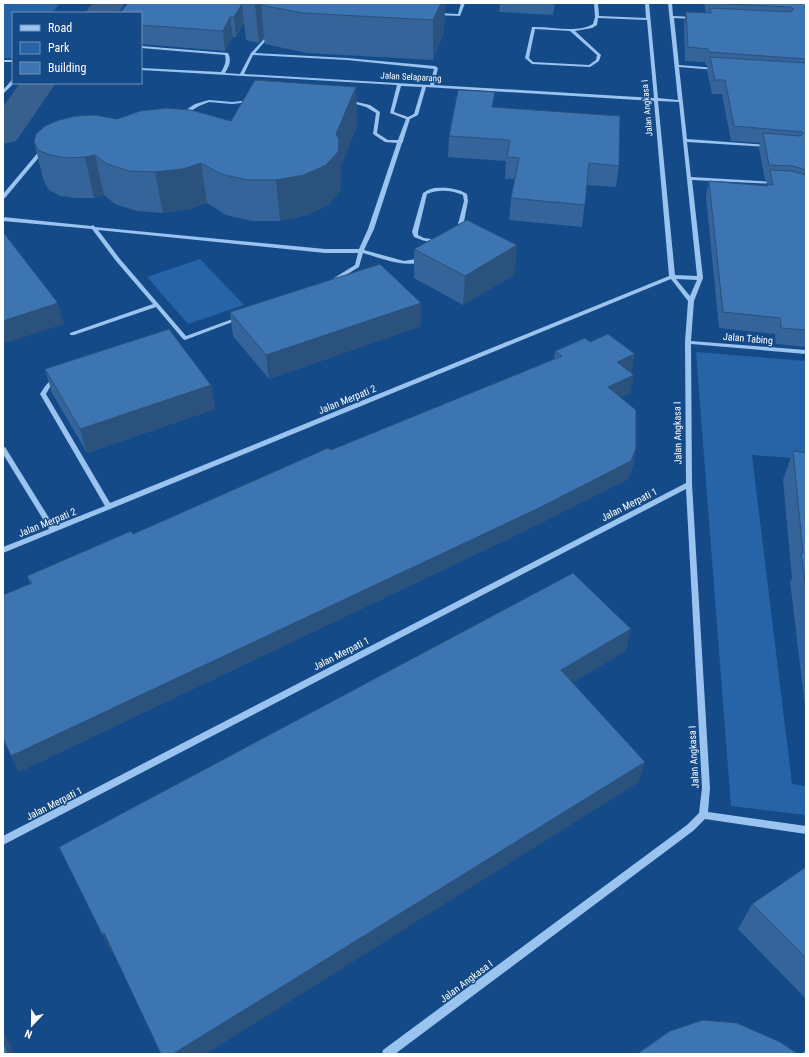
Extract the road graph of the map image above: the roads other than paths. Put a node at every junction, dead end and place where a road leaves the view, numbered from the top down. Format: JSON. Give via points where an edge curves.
{"nodes":[{"id":1,"x":463,"y":3,"type":"edge"},
{"id":2,"x":596,"y":3,"type":"edge"},
{"id":3,"x":647,"y":3,"type":"edge"},
{"id":4,"x":670,"y":3,"type":"edge"},
{"id":5,"x":429,"y":14,"type":"edge"},
{"id":6,"x":597,"y":17,"type":"junction"},
{"id":7,"x":672,"y":17,"type":"junction"},
{"id":8,"x":701,"y":18,"type":"edge"},
{"id":9,"x":648,"y":19,"type":"junction"},
{"id":10,"x":572,"y":30,"type":"junction"},
{"id":11,"x":265,"y":39,"type":"dead end"},
{"id":12,"x":142,"y":47,"type":"edge"},
{"id":13,"x":252,"y":54,"type":"junction"},
{"id":14,"x":677,"y":66,"type":"junction"},
{"id":15,"x":142,"y":69,"type":"edge"},
{"id":16,"x":721,"y":69,"type":"edge"},
{"id":17,"x":222,"y":74,"type":"junction"},
{"id":18,"x":241,"y":75,"type":"junction"},
{"id":19,"x":12,"y":81,"type":"edge"},
{"id":20,"x":399,"y":84,"type":"junction"},
{"id":21,"x":424,"y":86,"type":"junction"},
{"id":22,"x":432,"y":86,"type":"junction"},
{"id":23,"x":3,"y":92,"type":"edge"},
{"id":24,"x":258,"y":99,"type":"edge"},
{"id":25,"x":656,"y":100,"type":"junction"},
{"id":26,"x":343,"y":101,"type":"edge"},
{"id":27,"x":681,"y":102,"type":"junction"},
{"id":28,"x":176,"y":117,"type":"edge"},
{"id":29,"x":408,"y":118,"type":"junction"},
{"id":30,"x":685,"y":140,"type":"junction"},
{"id":31,"x":401,"y":142,"type":"junction"},
{"id":32,"x":48,"y":143,"type":"edge"},
{"id":33,"x":773,"y":146,"type":"edge"},
{"id":34,"x":689,"y":178,"type":"junction"},
{"id":35,"x":780,"y":184,"type":"edge"},
{"id":36,"x":3,"y":197,"type":"edge"},
{"id":37,"x":3,"y":219,"type":"edge"},
{"id":38,"x":93,"y":227,"type":"junction"},
{"id":39,"x":457,"y":236,"type":"edge"},
{"id":40,"x":440,"y":241,"type":"edge"},
{"id":41,"x":361,"y":251,"type":"junction"},
{"id":42,"x":426,"y":259,"type":"edge"},
{"id":43,"x":672,"y":277,"type":"junction"},
{"id":44,"x":700,"y":278,"type":"junction"},
{"id":45,"x":329,"y":284,"type":"edge"},
{"id":46,"x":691,"y":301,"type":"junction"},
{"id":47,"x":157,"y":305,"type":"junction"},
{"id":48,"x":243,"y":317,"type":"edge"},
{"id":49,"x":72,"y":334,"type":"dead end"},
{"id":50,"x":185,"y":338,"type":"junction"},
{"id":51,"x":178,"y":340,"type":"edge"},
{"id":52,"x":688,"y":342,"type":"junction"},
{"id":53,"x":806,"y":352,"type":"edge"},
{"id":54,"x":60,"y":377,"type":"edge"},
{"id":55,"x":3,"y":450,"type":"edge"},
{"id":56,"x":689,"y":484,"type":"junction"},
{"id":57,"x":109,"y":507,"type":"junction"},
{"id":58,"x":53,"y":530,"type":"junction"},
{"id":59,"x":3,"y":550,"type":"edge"},
{"id":60,"x":703,"y":815,"type":"junction"},
{"id":61,"x":806,"y":830,"type":"edge"},
{"id":62,"x":3,"y":841,"type":"edge"},
{"id":63,"x":387,"y":1054,"type":"edge"}],
"edges":[{"from":1,"to":5,"type":"street","via":[[459,15]]},
{"from":2,"to":6,"type":"street"},
{"from":3,"to":9,"type":"street","name":"Jalan Angkasa I"},
{"from":4,"to":7,"type":"street","name":"Jalan Angkasa I"},
{"from":6,"to":9,"type":"street"},
{"from":6,"to":10,"type":"street","via":[[592,27]]},
{"from":7,"to":8,"type":"street"},
{"from":7,"to":14,"type":"street","name":"Jalan Angkasa I"},
{"from":9,"to":25,"type":"street","name":"Jalan Angkasa I"},
{"from":10,"to":10,"type":"street","via":[[533,28],[527,58],[532,63],[590,66],[598,60],[599,55]]},
{"from":11,"to":13,"type":"street"},
{"from":12,"to":17,"type":"street","via":[[227,54],[229,62]]},
{"from":13,"to":18,"type":"street"},
{"from":13,"to":22,"type":"street","via":[[434,67],[436,74]]},
{"from":14,"to":16,"type":"street"},
{"from":14,"to":27,"type":"street","name":"Jalan Angkasa I"},
{"from":15,"to":17,"type":"street","name":"Jalan Selaparang"},
{"from":17,"to":18,"type":"street","name":"Jalan Selaparang"},
{"from":18,"to":20,"type":"street","name":"Jalan Selaparang"},
{"from":19,"to":23,"type":"street"},
{"from":20,"to":21,"type":"street","name":"Jalan Selaparang"},
{"from":20,"to":29,"type":"street","via":[[392,113]]},
{"from":21,"to":22,"type":"street","name":"Jalan Selaparang"},
{"from":21,"to":29,"type":"street","via":[[416,115]]},
{"from":22,"to":25,"type":"street","name":"Jalan Selaparang"},
{"from":24,"to":28,"type":"street","via":[[232,103],[209,101]]},
{"from":25,"to":27,"type":"street","name":"Jalan Selaparang"},
{"from":25,"to":43,"type":"street","name":"Jalan Angkasa I"},
{"from":26,"to":31,"type":"street","via":[[368,106],[378,113],[375,133],[388,141]]},
{"from":27,"to":30,"type":"street","name":"Jalan Angkasa I"},
{"from":29,"to":31,"type":"street"},
{"from":30,"to":33,"type":"street"},
{"from":30,"to":34,"type":"street","name":"Jalan Angkasa I"},
{"from":31,"to":41,"type":"street"},
{"from":32,"to":36,"type":"street"},
{"from":34,"to":35,"type":"street"},
{"from":34,"to":44,"type":"street","name":"Jalan Angkasa I"},
{"from":37,"to":38,"type":"street"},
{"from":38,"to":41,"type":"street","via":[[325,251]]},
{"from":38,"to":47,"type":"street"},
{"from":39,"to":40,"type":"street","via":[[466,201],[465,194],[458,191],[430,190],[425,193],[415,232],[416,236],[422,239]]},
{"from":41,"to":42,"type":"street","via":[[404,262]]},
{"from":41,"to":45,"type":"street","via":[[357,266]]},
{"from":43,"to":44,"type":"street","name":"Jalan Merpati 2"},
{"from":43,"to":46,"type":"street"},
{"from":43,"to":57,"type":"street","name":"Jalan Merpati 2"},
{"from":44,"to":46,"type":"street","name":"Jalan Angkasa I"},
{"from":46,"to":52,"type":"street","name":"Jalan Angkasa I"},
{"from":47,"to":49,"type":"street"},
{"from":47,"to":50,"type":"street"},
{"from":48,"to":50,"type":"street"},
{"from":50,"to":51,"type":"street"},
{"from":52,"to":53,"type":"street","name":"Jalan Tabing"},
{"from":52,"to":56,"type":"street","name":"Jalan Angkasa I"},
{"from":54,"to":57,"type":"street","via":[[49,384],[43,394]]},
{"from":55,"to":58,"type":"street"},
{"from":56,"to":60,"type":"street","name":"Jalan Angkasa I","via":[[706,788]]},
{"from":56,"to":62,"type":"street","name":"Jalan Merpati 1"},
{"from":57,"to":58,"type":"street","name":"Jalan Merpati 2"},
{"from":58,"to":59,"type":"street","name":"Jalan Merpati 2"},
{"from":60,"to":61,"type":"street"},
{"from":60,"to":63,"type":"street","name":"Jalan Angkasa I","via":[[690,828]]}]}
